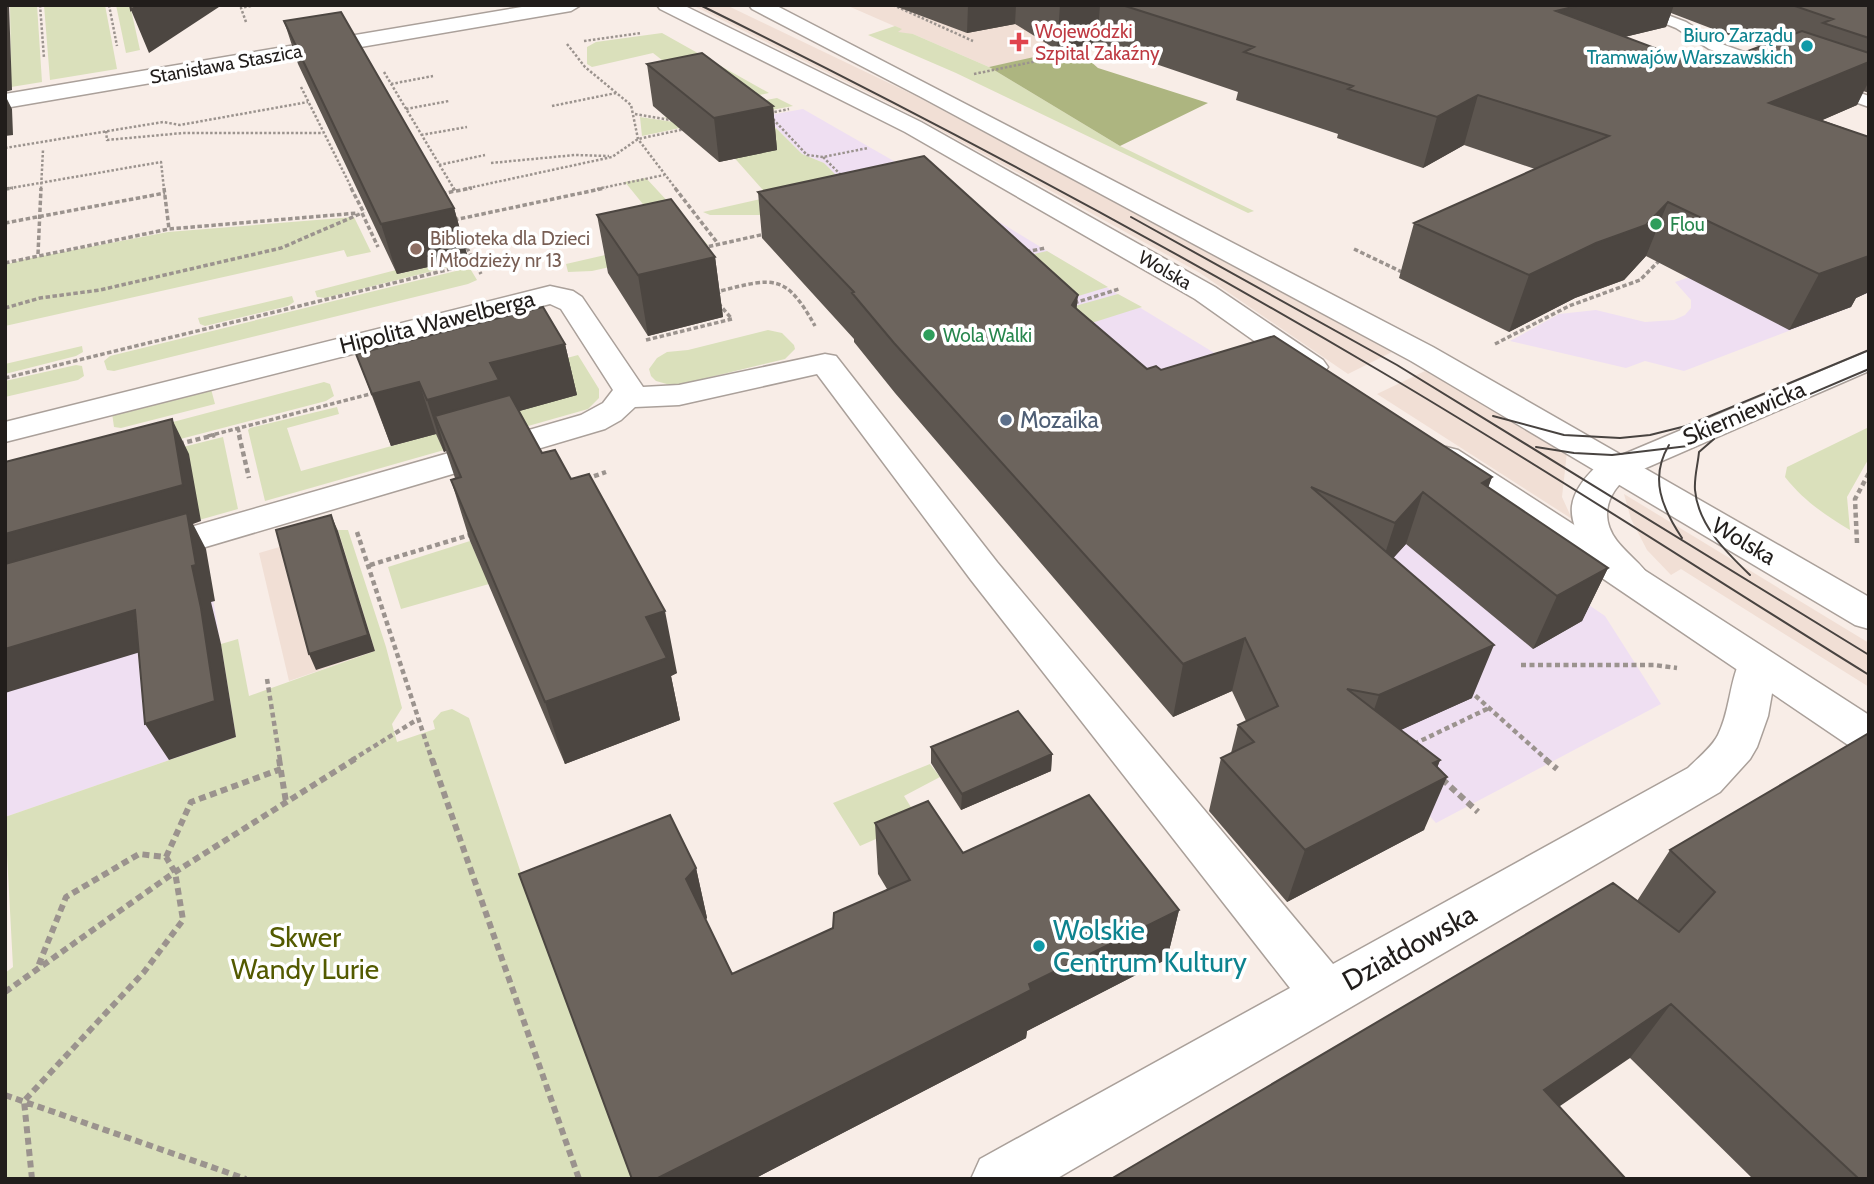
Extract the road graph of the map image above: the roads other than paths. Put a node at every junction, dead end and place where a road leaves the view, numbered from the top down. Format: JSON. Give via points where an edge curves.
{"nodes":[{"id":1,"x":571,"y":5,"type":"edge"},
{"id":2,"x":667,"y":5,"type":"edge"},
{"id":3,"x":759,"y":5,"type":"edge"},
{"id":4,"x":1627,"y":5,"type":"edge"},
{"id":5,"x":1783,"y":71,"type":"edge"},
{"id":6,"x":1808,"y":80,"type":"edge"},
{"id":7,"x":5,"y":101,"type":"edge"},
{"id":8,"x":1869,"y":102,"type":"edge"},
{"id":9,"x":1869,"y":360,"type":"edge"},
{"id":10,"x":1335,"y":382,"type":"edge"},
{"id":11,"x":628,"y":394,"type":"junction"},
{"id":12,"x":5,"y":432,"type":"edge"},
{"id":13,"x":1421,"y":440,"type":"edge"},
{"id":14,"x":1620,"y":467,"type":"junction"},
{"id":15,"x":120,"y":560,"type":"edge"},
{"id":16,"x":1635,"y":583,"type":"junction"},
{"id":17,"x":1869,"y":615,"type":"edge"},
{"id":18,"x":1757,"y":665,"type":"junction"},
{"id":19,"x":1869,"y":737,"type":"edge"},
{"id":20,"x":1325,"y":993,"type":"junction"},
{"id":21,"x":1000,"y":1179,"type":"edge"}],
"edges":[{"from":1,"to":7,"type":"street","name":"Stanisława Staszica"},
{"from":2,"to":10,"type":"street","name":"Wolska","via":[[913,127],[1205,293]]},
{"from":3,"to":14,"type":"street","name":"Wolska","via":[[1389,336]]},
{"from":4,"to":5,"type":"lane","via":[[1688,28],[1714,46]]},
{"from":6,"to":8,"type":"lane"},
{"from":9,"to":14,"type":"street","name":"Skierniewicka"},
{"from":11,"to":12,"type":"street","name":"Hipolita Wawelberga","via":[[572,303],[550,295]]},
{"from":11,"to":15,"type":"street","via":[[607,416],[593,422]]},
{"from":11,"to":20,"type":"street","via":[[678,395],[825,363],[984,571]]},
{"from":13,"to":16,"type":"street"},
{"from":14,"to":16,"type":"street","via":[[1602,478],[1591,494],[1590,516],[1596,539]]},
{"from":14,"to":17,"type":"street","name":"Wolska"},
{"from":16,"to":18,"type":"street"},
{"from":18,"to":19,"type":"street"},
{"from":18,"to":20,"type":"street","name":"Działdowska","via":[[1747,716],[1735,747],[1704,780]]},
{"from":20,"to":21,"type":"street","name":"Działdowska"}]}
